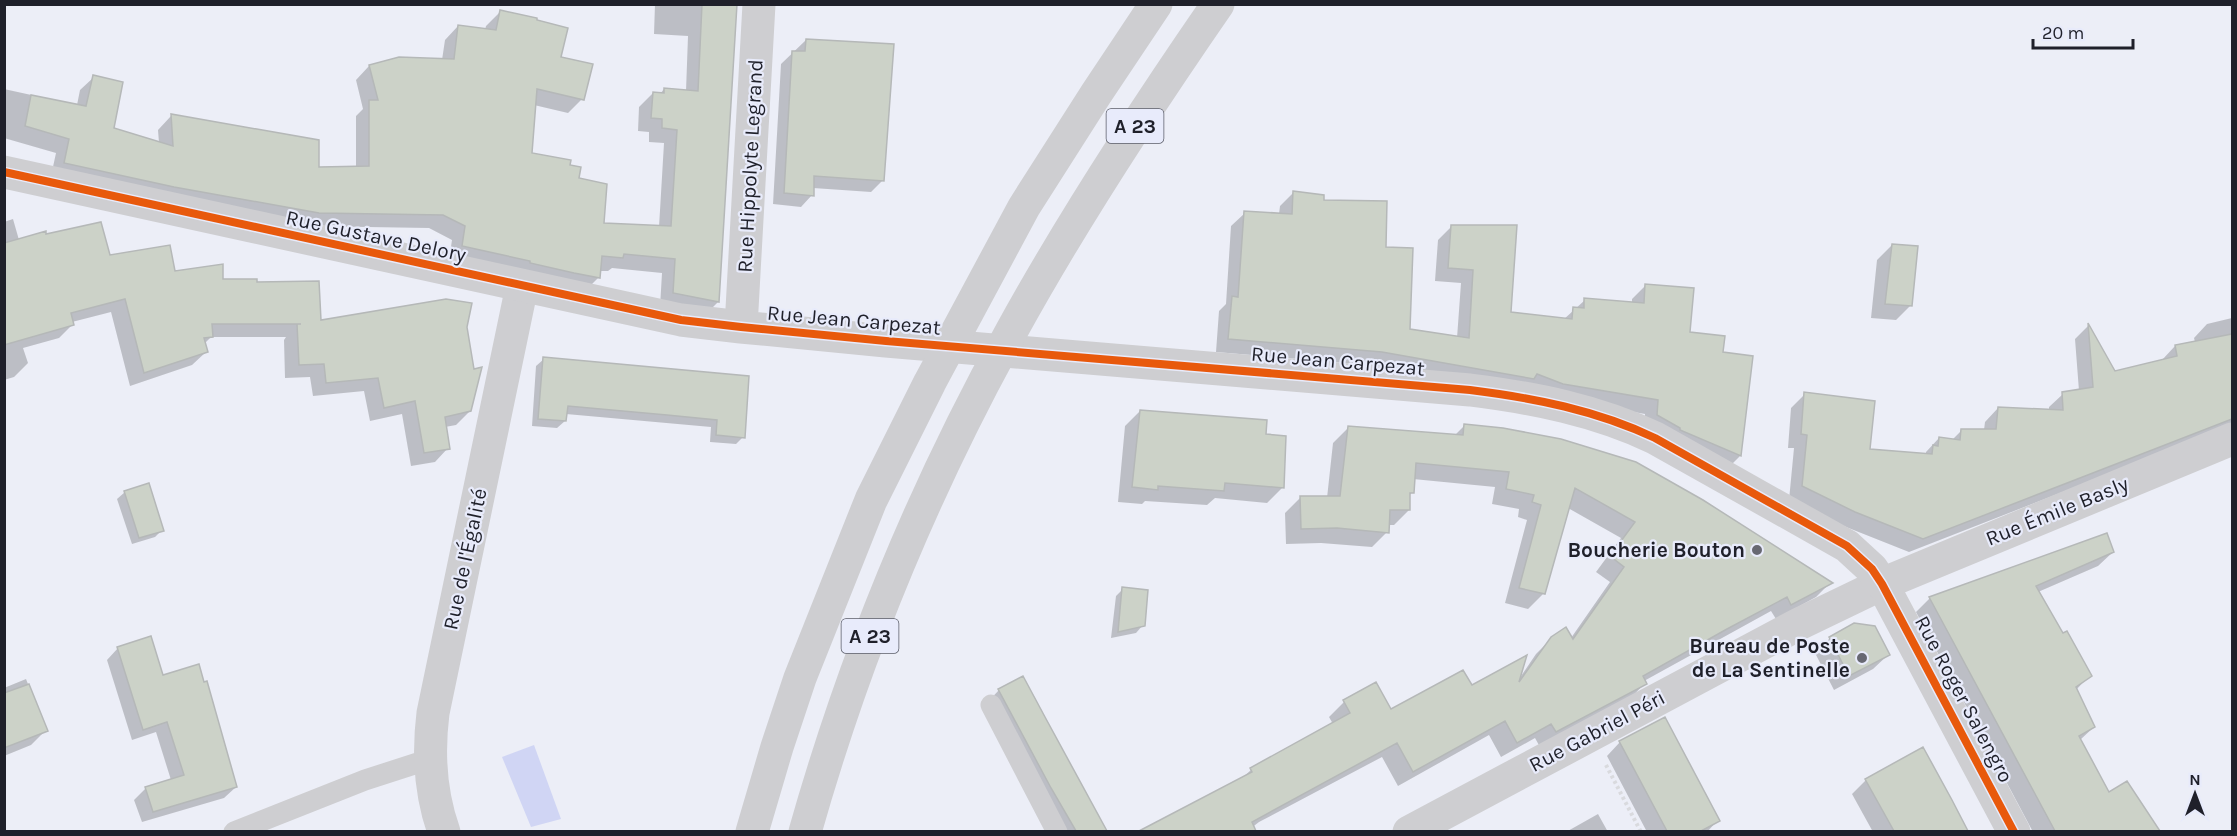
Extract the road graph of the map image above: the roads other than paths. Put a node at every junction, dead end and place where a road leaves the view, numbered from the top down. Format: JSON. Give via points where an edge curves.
{"nodes":[{"id":1,"x":759,"y":4,"type":"edge"},
{"id":2,"x":1156,"y":4,"type":"edge"},
{"id":3,"x":1218,"y":4,"type":"edge"},
{"id":4,"x":4,"y":172,"type":"edge"},
{"id":5,"x":522,"y":286,"type":"junction"},
{"id":6,"x":741,"y":327,"type":"junction"},
{"id":7,"x":2232,"y":439,"type":"edge"},
{"id":8,"x":1882,"y":584,"type":"junction"},
{"id":9,"x":991,"y":705,"type":"dead end"},
{"id":10,"x":430,"y":759,"type":"junction"},
{"id":11,"x":234,"y":831,"type":"edge"},
{"id":12,"x":444,"y":831,"type":"edge"},
{"id":13,"x":752,"y":831,"type":"edge"},
{"id":14,"x":805,"y":831,"type":"edge"},
{"id":15,"x":1057,"y":831,"type":"edge"},
{"id":16,"x":1409,"y":831,"type":"edge"},
{"id":17,"x":2014,"y":831,"type":"edge"}],
"edges":[{"from":1,"to":6,"type":"main road","name":"Rue Hippolyte Legrand"},
{"from":2,"to":13,"type":"main road","number":"A 23","via":[[1024,207],[871,500],[821,621]]},
{"from":3,"to":14,"type":"main road","number":"A 23","via":[[1119,150],[983,384],[883,601]]},
{"from":4,"to":5,"type":"main road","name":"Rue Gustave Delory"},
{"from":5,"to":6,"type":"main road","name":"Rue Gustave Delory","via":[[681,320]]},
{"from":5,"to":10,"type":"main road","name":"Rue de l'Égalité","via":[[433,713]]},
{"from":6,"to":8,"type":"main road","name":"Rue Jean Carpezat","via":[[1470,390],[1540,401],[1601,416],[1655,438],[1847,546]]},
{"from":7,"to":8,"type":"main road","name":"Rue Émile Basly"},
{"from":8,"to":16,"type":"main road","name":"Rue Gabriel Péri","via":[[1798,624]]},
{"from":8,"to":17,"type":"main road","name":"Rue Roger Salengro"},
{"from":9,"to":15,"type":"lane"},
{"from":10,"to":11,"type":"lane"},
{"from":10,"to":12,"type":"main road","name":"Rue de l'Égalité"}]}
